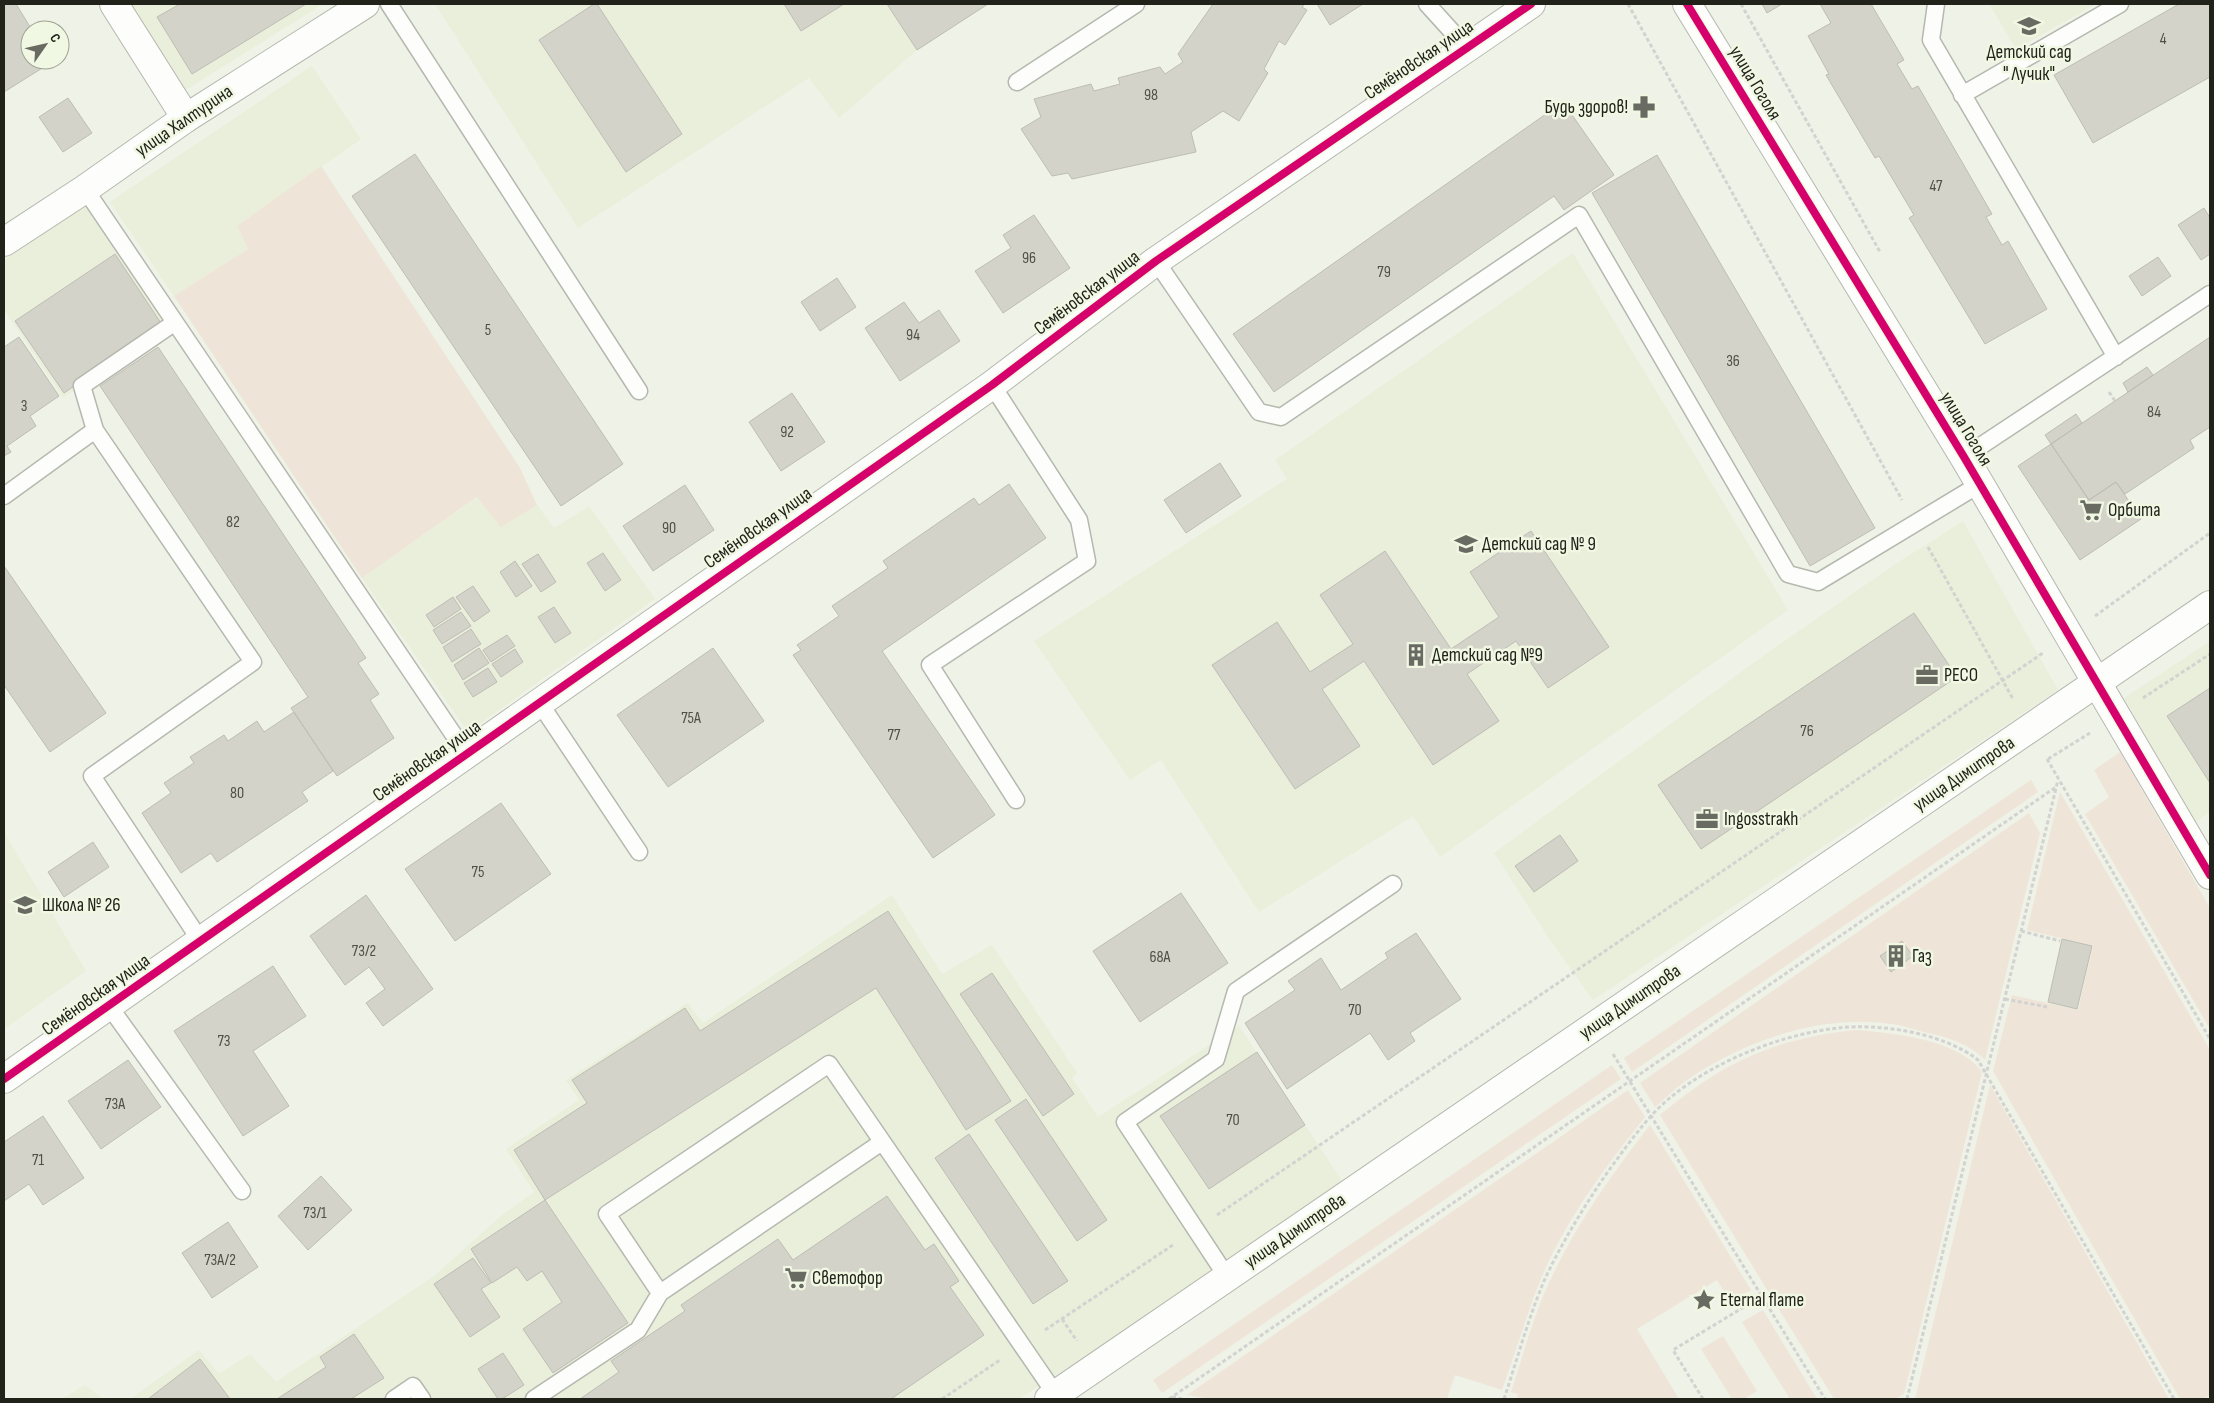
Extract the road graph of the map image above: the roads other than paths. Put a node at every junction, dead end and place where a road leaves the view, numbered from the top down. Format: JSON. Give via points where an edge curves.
{"nodes":[{"id":1,"x":114,"y":4,"type":"edge"},
{"id":2,"x":365,"y":4,"type":"edge"},
{"id":3,"x":389,"y":4,"type":"edge"},
{"id":4,"x":1136,"y":4,"type":"edge"},
{"id":5,"x":1427,"y":4,"type":"edge"},
{"id":6,"x":1531,"y":4,"type":"edge"},
{"id":7,"x":1687,"y":4,"type":"edge"},
{"id":8,"x":1936,"y":4,"type":"edge"},
{"id":9,"x":2120,"y":4,"type":"edge"},
{"id":10,"x":1466,"y":48,"type":"junction"},
{"id":11,"x":1017,"y":82,"type":"dead end"},
{"id":12,"x":1962,"y":95,"type":"junction"},
{"id":13,"x":186,"y":118,"type":"junction"},
{"id":14,"x":85,"y":190,"type":"junction"},
{"id":15,"x":4,"y":242,"type":"edge"},
{"id":16,"x":1156,"y":261,"type":"junction"},
{"id":17,"x":2210,"y":294,"type":"edge"},
{"id":18,"x":174,"y":323,"type":"junction"},
{"id":19,"x":2116,"y":357,"type":"junction"},
{"id":20,"x":992,"y":384,"type":"junction"},
{"id":21,"x":638,"y":391,"type":"dead end"},
{"id":22,"x":95,"y":430,"type":"junction"},
{"id":23,"x":1964,"y":457,"type":"junction"},
{"id":24,"x":1980,"y":484,"type":"junction"},
{"id":25,"x":4,"y":496,"type":"edge"},
{"id":26,"x":2210,"y":605,"type":"edge"},
{"id":27,"x":2096,"y":683,"type":"junction"},
{"id":28,"x":539,"y":702,"type":"junction"},
{"id":29,"x":466,"y":753,"type":"junction"},
{"id":30,"x":1016,"y":800,"type":"dead end"},
{"id":31,"x":639,"y":852,"type":"dead end"},
{"id":32,"x":2210,"y":875,"type":"edge"},
{"id":33,"x":1394,"y":884,"type":"dead end"},
{"id":34,"x":200,"y":940,"type":"junction"},
{"id":35,"x":109,"y":1006,"type":"junction"},
{"id":36,"x":4,"y":1080,"type":"edge"},
{"id":37,"x":882,"y":1142,"type":"junction"},
{"id":38,"x":242,"y":1191,"type":"dead end"},
{"id":39,"x":1227,"y":1277,"type":"junction"},
{"id":40,"x":660,"y":1293,"type":"junction"},
{"id":41,"x":1054,"y":1398,"type":"edge"},
{"id":42,"x":394,"y":1399,"type":"edge"},
{"id":43,"x":422,"y":1399,"type":"edge"},
{"id":44,"x":534,"y":1399,"type":"edge"}],
"edges":[{"from":1,"to":13,"type":"street"},
{"from":2,"to":13,"type":"street","name":"улица Халтурина"},
{"from":3,"to":21,"type":"lane"},
{"from":4,"to":11,"type":"lane"},
{"from":5,"to":10,"type":"lane"},
{"from":6,"to":10,"type":"street","name":"Семёновская улица"},
{"from":7,"to":23,"type":"street","name":"улица Гоголя"},
{"from":8,"to":12,"type":"lane","via":[[1930,40]]},
{"from":9,"to":12,"type":"lane"},
{"from":10,"to":16,"type":"street","name":"Семёновская улица"},
{"from":12,"to":19,"type":"lane"},
{"from":13,"to":14,"type":"street","name":"улица Халтурина"},
{"from":14,"to":15,"type":"street","name":"улица Халтурина"},
{"from":14,"to":18,"type":"lane"},
{"from":16,"to":20,"type":"street","name":"Семёновская улица"},
{"from":16,"to":24,"type":"lane","via":[[1259,412],[1281,417],[1580,215],[1788,574],[1818,582]]},
{"from":17,"to":19,"type":"lane"},
{"from":18,"to":22,"type":"lane","via":[[82,386]]},
{"from":18,"to":29,"type":"lane"},
{"from":19,"to":23,"type":"lane"},
{"from":20,"to":28,"type":"street","name":"Семёновская улица"},
{"from":20,"to":30,"type":"lane","via":[[1079,520],[1087,561],[930,665]]},
{"from":22,"to":25,"type":"lane"},
{"from":22,"to":34,"type":"lane","via":[[253,662],[92,776]]},
{"from":23,"to":24,"type":"street","name":"улица Гоголя"},
{"from":24,"to":27,"type":"street","name":"улица Гоголя"},
{"from":26,"to":27,"type":"street","name":"улица Димитрова"},
{"from":27,"to":32,"type":"street","name":"улица Гоголя"},
{"from":27,"to":39,"type":"street","name":"улица Димитрова"},
{"from":28,"to":29,"type":"street","name":"Семёновская улица"},
{"from":28,"to":31,"type":"lane"},
{"from":29,"to":34,"type":"street","name":"Семёновская улица"},
{"from":33,"to":39,"type":"lane","via":[[1236,991],[1216,1060],[1125,1122]]},
{"from":34,"to":35,"type":"street","name":"Семёновская улица"},
{"from":35,"to":36,"type":"street","name":"Семёновская улица"},
{"from":35,"to":38,"type":"lane"},
{"from":37,"to":40,"type":"lane"},
{"from":37,"to":40,"type":"lane","via":[[829,1064],[607,1214]]},
{"from":37,"to":41,"type":"lane","via":[[1023,1345]]},
{"from":39,"to":41,"type":"street","name":"улица Димитрова"},
{"from":40,"to":44,"type":"lane","via":[[638,1330]]},
{"from":42,"to":43,"type":"lane","via":[[413,1386]]}]}
